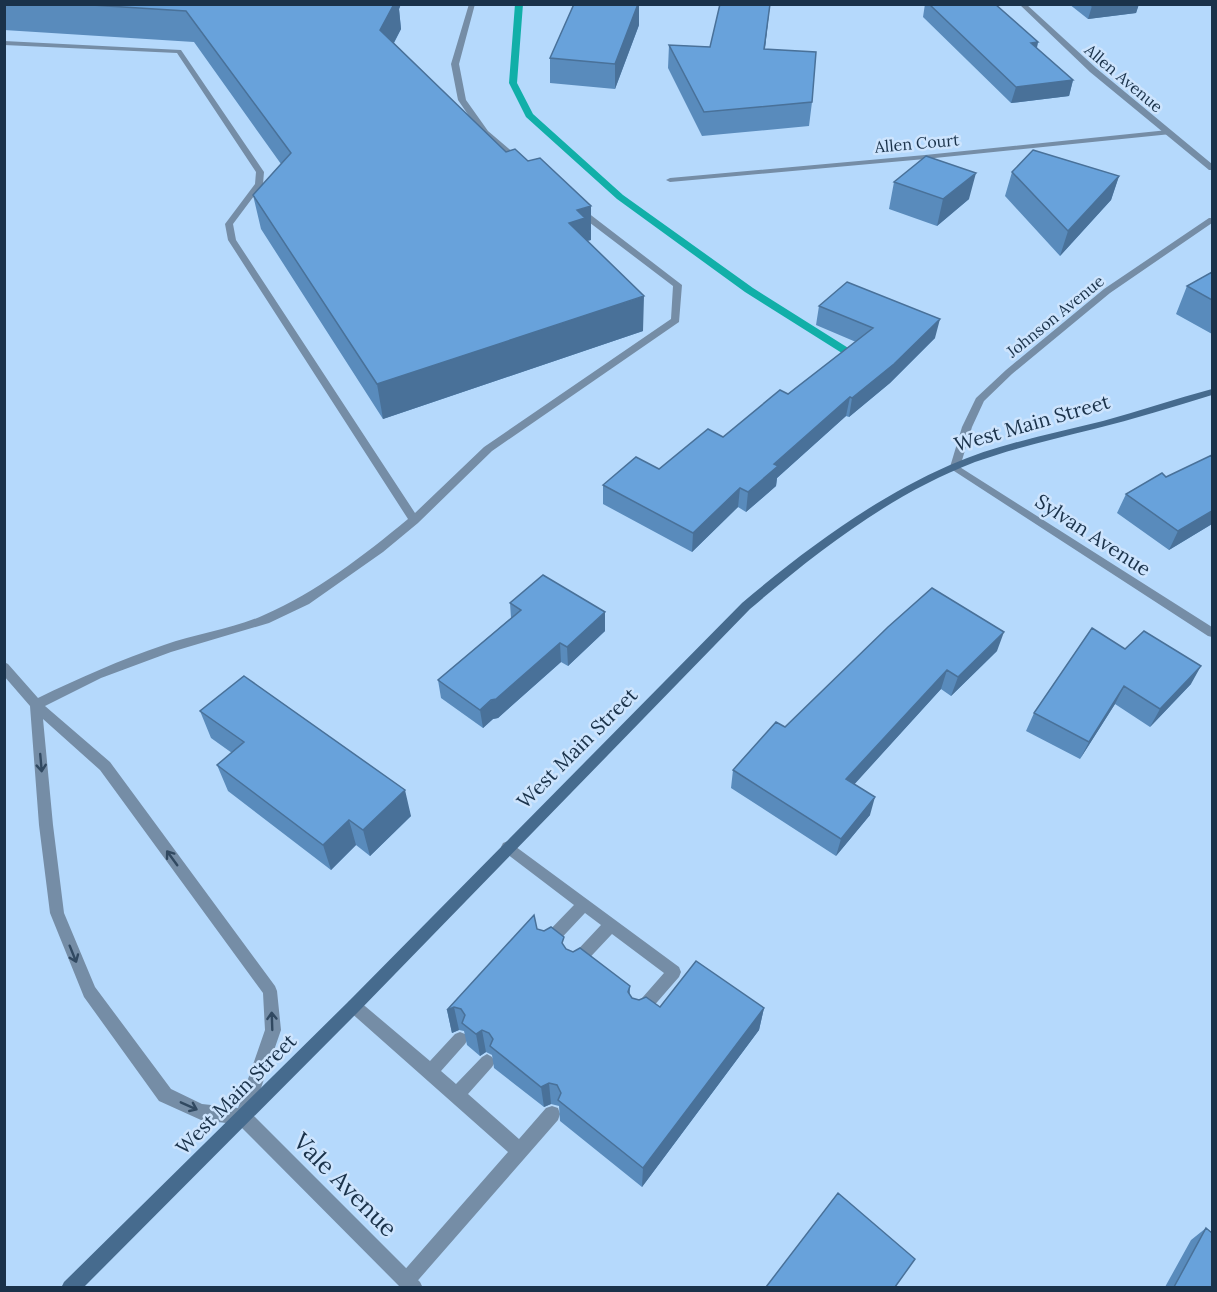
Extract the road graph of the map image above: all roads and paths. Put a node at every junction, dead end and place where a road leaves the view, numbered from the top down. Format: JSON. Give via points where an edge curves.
{"nodes":[{"id":1,"x":472,"y":4,"type":"edge"},
{"id":2,"x":1022,"y":4,"type":"edge"},
{"id":3,"x":4,"y":43,"type":"edge"},
{"id":4,"x":1168,"y":132,"type":"junction"},
{"id":5,"x":522,"y":164,"type":"edge"},
{"id":6,"x":1212,"y":168,"type":"edge"},
{"id":7,"x":670,"y":180,"type":"dead end"},
{"id":8,"x":568,"y":202,"type":"edge"},
{"id":9,"x":1212,"y":220,"type":"edge"},
{"id":10,"x":1212,"y":392,"type":"edge"},
{"id":11,"x":955,"y":467,"type":"junction"},
{"id":12,"x":414,"y":520,"type":"junction"},
{"id":13,"x":1212,"y":633,"type":"edge"},
{"id":14,"x":4,"y":667,"type":"edge"},
{"id":15,"x":36,"y":705,"type":"junction"},
{"id":16,"x":508,"y":847,"type":"junction"},
{"id":17,"x":584,"y":904,"type":"junction"},
{"id":18,"x":611,"y":925,"type":"junction"},
{"id":19,"x":545,"y":946,"type":"edge"},
{"id":20,"x":573,"y":966,"type":"edge"},
{"id":21,"x":354,"y":1006,"type":"junction"},
{"id":22,"x":637,"y":1014,"type":"edge"},
{"id":23,"x":460,"y":1039,"type":"edge"},
{"id":24,"x":487,"y":1062,"type":"edge"},
{"id":25,"x":431,"y":1071,"type":"junction"},
{"id":26,"x":457,"y":1095,"type":"junction"},
{"id":27,"x":552,"y":1114,"type":"edge"},
{"id":28,"x":243,"y":1117,"type":"junction"},
{"id":29,"x":520,"y":1151,"type":"junction"},
{"id":30,"x":410,"y":1284,"type":"edge"},
{"id":31,"x":70,"y":1287,"type":"edge"}],
"edges":[{"from":1,"to":5,"type":"street","via":[[455,64],[462,100],[485,134]]},
{"from":2,"to":4,"type":"street","name":"Allen Avenue","via":[[1058,40]]},
{"from":3,"to":12,"type":"street","via":[[179,51],[260,172],[260,184],[229,224],[232,240]]},
{"from":4,"to":6,"type":"street","name":"Allen Avenue"},
{"from":4,"to":7,"type":"street","name":"Allen Court"},
{"from":8,"to":12,"type":"street","via":[[678,285],[676,320],[488,450]]},
{"from":9,"to":11,"type":"street","name":"Johnson Avenue","via":[[1107,291],[1009,372],[980,400]]},
{"from":10,"to":11,"type":"main road","name":"West Main Street","via":[[1016,446]]},
{"from":11,"to":13,"type":"street","name":"Sylvan Avenue"},
{"from":11,"to":16,"type":"main road","name":"West Main Street","via":[[901,493],[799,559],[746,606]]},
{"from":12,"to":15,"type":"street","via":[[305,601],[265,620],[168,648],[97,675]]},
{"from":14,"to":15,"type":"street"},
{"from":28,"to":15,"type":"street","one_way":true,"via":[[273,1030],[270,991],[105,766]]},
{"from":15,"to":28,"type":"street","one_way":true,"via":[[57,913],[89,992],[165,1095],[201,1112]]},
{"from":16,"to":17,"type":"street"},
{"from":16,"to":21,"type":"main road","name":"West Main Street"},
{"from":17,"to":18,"type":"street"},
{"from":17,"to":19,"type":"street"},
{"from":18,"to":20,"type":"street"},
{"from":18,"to":22,"type":"street","via":[[674,972]]},
{"from":21,"to":25,"type":"street"},
{"from":21,"to":28,"type":"main road","name":"West Main Street"},
{"from":23,"to":25,"type":"street"},
{"from":24,"to":26,"type":"street"},
{"from":25,"to":26,"type":"street"},
{"from":26,"to":29,"type":"street"},
{"from":27,"to":29,"type":"street"},
{"from":28,"to":30,"type":"street","name":"Vale Avenue"},
{"from":28,"to":31,"type":"main road","name":"West Main Street"},
{"from":29,"to":30,"type":"street"}]}
